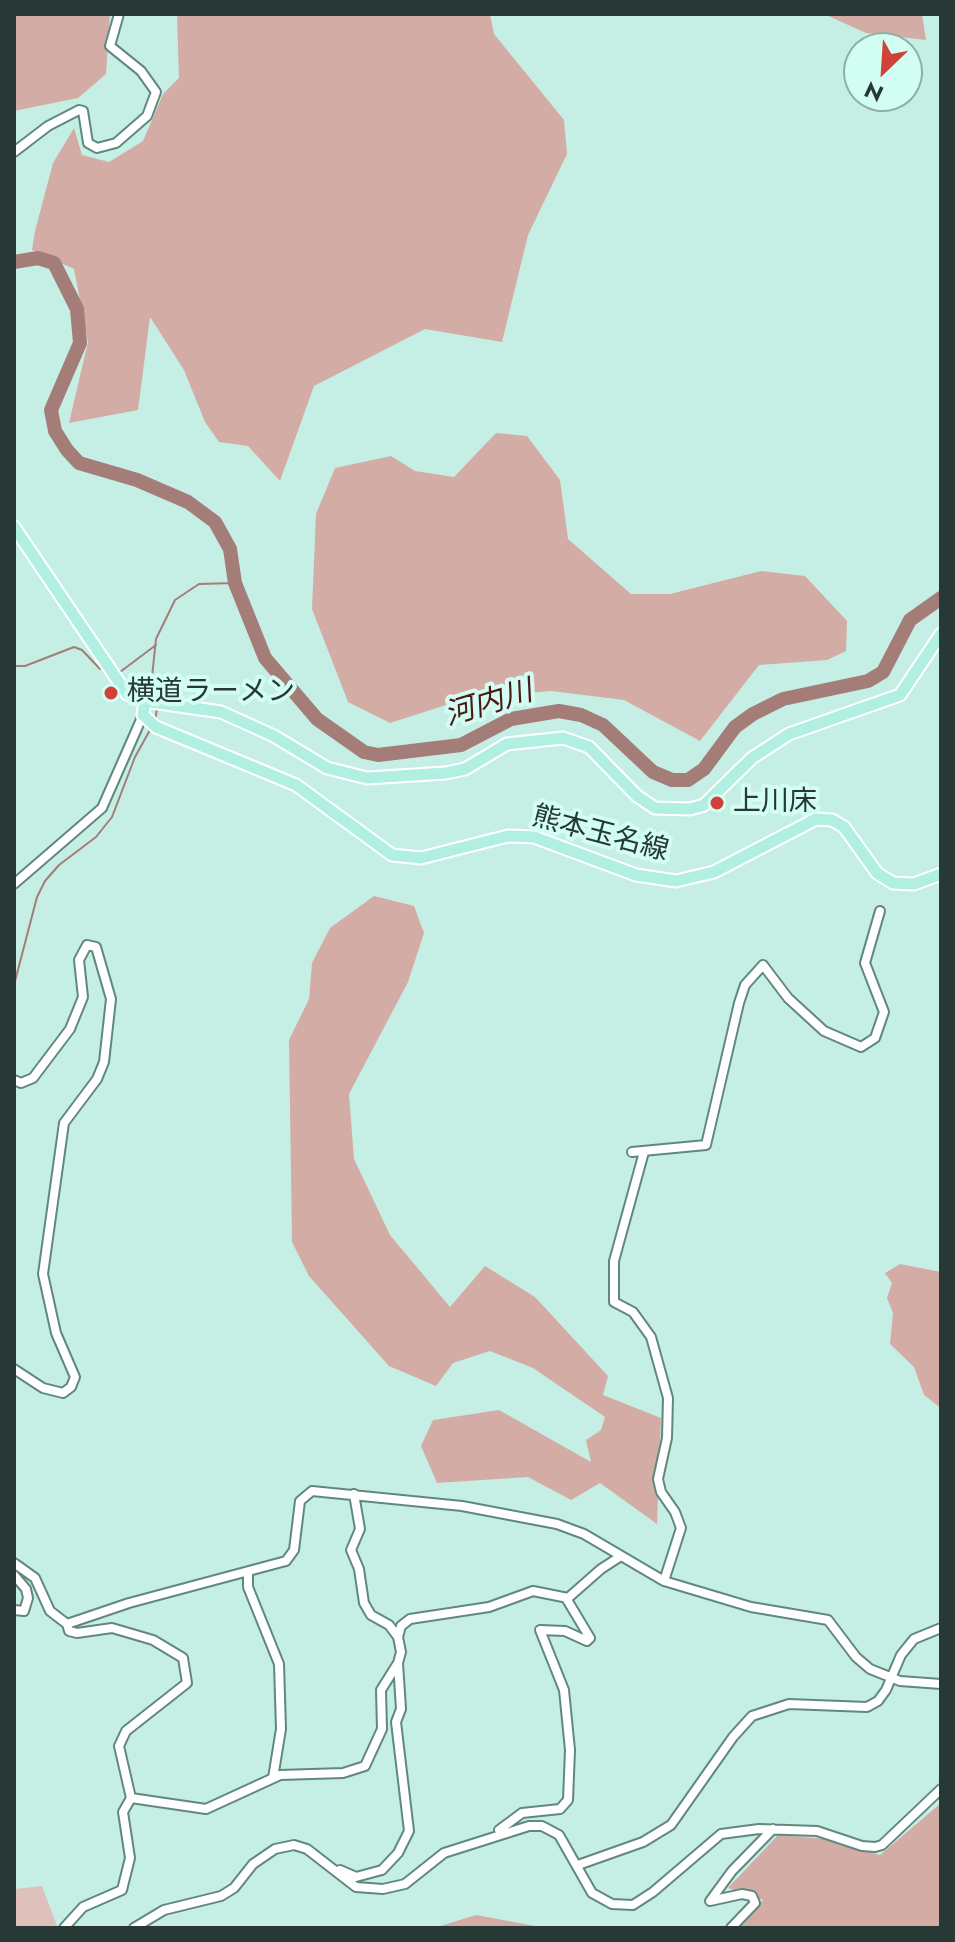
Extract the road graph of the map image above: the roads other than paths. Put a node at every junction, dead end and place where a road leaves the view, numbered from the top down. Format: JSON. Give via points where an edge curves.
{"nodes":[{"id":1,"x":119,"y":14,"type":"edge"},
{"id":2,"x":14,"y":152,"type":"edge"},
{"id":3,"x":14,"y":527,"type":"edge"},
{"id":4,"x":941,"y":634,"type":"edge"},
{"id":5,"x":145,"y":701,"type":"junction"},
{"id":6,"x":143,"y":715,"type":"junction"},
{"id":7,"x":941,"y":874,"type":"edge"},
{"id":8,"x":14,"y":884,"type":"edge"},
{"id":9,"x":880,"y":911,"type":"dead end"},
{"id":10,"x":14,"y":1080,"type":"edge"},
{"id":11,"x":632,"y":1152,"type":"dead end"},
{"id":12,"x":644,"y":1152,"type":"junction"},
{"id":13,"x":14,"y":1369,"type":"edge"},
{"id":14,"x":354,"y":1494,"type":"junction"},
{"id":15,"x":621,"y":1556,"type":"junction"},
{"id":16,"x":14,"y":1563,"type":"edge"},
{"id":17,"x":248,"y":1573,"type":"junction"},
{"id":18,"x":14,"y":1575,"type":"edge"},
{"id":19,"x":664,"y":1581,"type":"junction"},
{"id":20,"x":566,"y":1598,"type":"junction"},
{"id":21,"x":14,"y":1610,"type":"edge"},
{"id":22,"x":67,"y":1624,"type":"junction"},
{"id":23,"x":941,"y":1628,"type":"edge"},
{"id":24,"x":398,"y":1637,"type":"junction"},
{"id":25,"x":398,"y":1663,"type":"junction"},
{"id":26,"x":891,"y":1679,"type":"junction"},
{"id":27,"x":941,"y":1684,"type":"edge"},
{"id":28,"x":273,"y":1778,"type":"junction"},
{"id":29,"x":941,"y":1789,"type":"edge"},
{"id":30,"x":131,"y":1798,"type":"junction"},
{"id":31,"x":773,"y":1829,"type":"junction"},
{"id":32,"x":498,"y":1834,"type":"junction"},
{"id":33,"x":578,"y":1865,"type":"junction"},
{"id":34,"x":331,"y":1870,"type":"junction"},
{"id":35,"x":64,"y":1928,"type":"edge"},
{"id":36,"x":134,"y":1928,"type":"edge"},
{"id":37,"x":731,"y":1928,"type":"edge"}],
"edges":[{"from":1,"to":2,"type":"street","via":[[110,46],[141,71],[156,92],[147,116],[116,143],[97,148],[88,143],[79,110]]},
{"from":3,"to":5,"type":"main road","via":[[119,685]]},
{"from":4,"to":5,"type":"main road","via":[[900,695],[789,734],[752,758],[704,805],[677,811],[643,801],[599,755],[576,740],[507,744],[465,769],[446,773],[367,778],[327,768],[221,712]]},
{"from":5,"to":6,"type":"main road"},
{"from":6,"to":7,"type":"main road","name":"熊本玉名線","via":[[156,727],[296,785],[392,855],[421,858],[508,836],[534,837],[636,875],[676,881],[714,872],[816,819],[844,827],[877,873],[893,883],[914,884]]},
{"from":6,"to":8,"type":"street","via":[[102,808]]},
{"from":9,"to":12,"type":"street","via":[[865,963],[884,1012],[875,1038],[861,1047],[824,1031],[788,998],[763,965],[745,985],[739,1003],[706,1145]]},
{"from":10,"to":13,"type":"street","via":[[33,1078],[70,1029],[83,997],[79,960],[87,945],[96,947],[111,999],[104,1062],[64,1123],[43,1274],[56,1333],[75,1377],[63,1393],[43,1388]]},
{"from":11,"to":12,"type":"street"},
{"from":12,"to":19,"type":"street","via":[[614,1261],[614,1302],[633,1312],[651,1337],[668,1398],[658,1479],[681,1528]]},
{"from":14,"to":15,"type":"street","via":[[557,1524]]},
{"from":14,"to":17,"type":"street","via":[[307,1492],[300,1501],[291,1557]]},
{"from":14,"to":24,"type":"street","via":[[360,1529],[351,1550],[364,1603]]},
{"from":15,"to":19,"type":"street"},
{"from":15,"to":20,"type":"street"},
{"from":16,"to":22,"type":"street","via":[[35,1578],[50,1611]]},
{"from":17,"to":22,"type":"street"},
{"from":17,"to":28,"type":"street","via":[[248,1587],[279,1664],[281,1729]]},
{"from":18,"to":21,"type":"street","via":[[28,1598],[24,1611]]},
{"from":19,"to":26,"type":"street","via":[[751,1607],[828,1620],[856,1657]]},
{"from":20,"to":24,"type":"street","via":[[533,1591],[489,1607],[410,1619]]},
{"from":20,"to":32,"type":"street","via":[[590,1638],[540,1630],[564,1690],[568,1800],[560,1809],[522,1813]]},
{"from":22,"to":30,"type":"street","via":[[77,1633],[112,1628],[133,1633],[183,1658],[187,1683],[126,1731],[119,1746]]},
{"from":23,"to":26,"type":"street","via":[[914,1639]]},
{"from":24,"to":25,"type":"street"},
{"from":25,"to":28,"type":"street","via":[[381,1690],[382,1729],[365,1766],[355,1772]]},
{"from":25,"to":34,"type":"street","via":[[401,1709],[396,1722],[409,1831],[382,1870],[356,1877]]},
{"from":26,"to":27,"type":"street"},
{"from":26,"to":33,"type":"street","via":[[878,1701],[867,1707],[789,1704],[752,1716],[671,1825],[643,1842]]},
{"from":28,"to":30,"type":"street","via":[[206,1809]]},
{"from":29,"to":31,"type":"street","via":[[875,1847],[833,1833]]},
{"from":30,"to":35,"type":"street","via":[[123,1812],[130,1858],[122,1890],[83,1907]]},
{"from":31,"to":33,"type":"street","via":[[721,1834],[633,1905],[603,1901],[584,1882]]},
{"from":31,"to":37,"type":"street","via":[[710,1901],[752,1896],[755,1903]]},
{"from":32,"to":33,"type":"street","via":[[529,1826],[550,1829],[566,1842]]},
{"from":32,"to":34,"type":"street","via":[[444,1853],[396,1888],[356,1887]]},
{"from":34,"to":36,"type":"street","via":[[307,1849],[275,1849],[221,1896],[164,1910]]}]}
